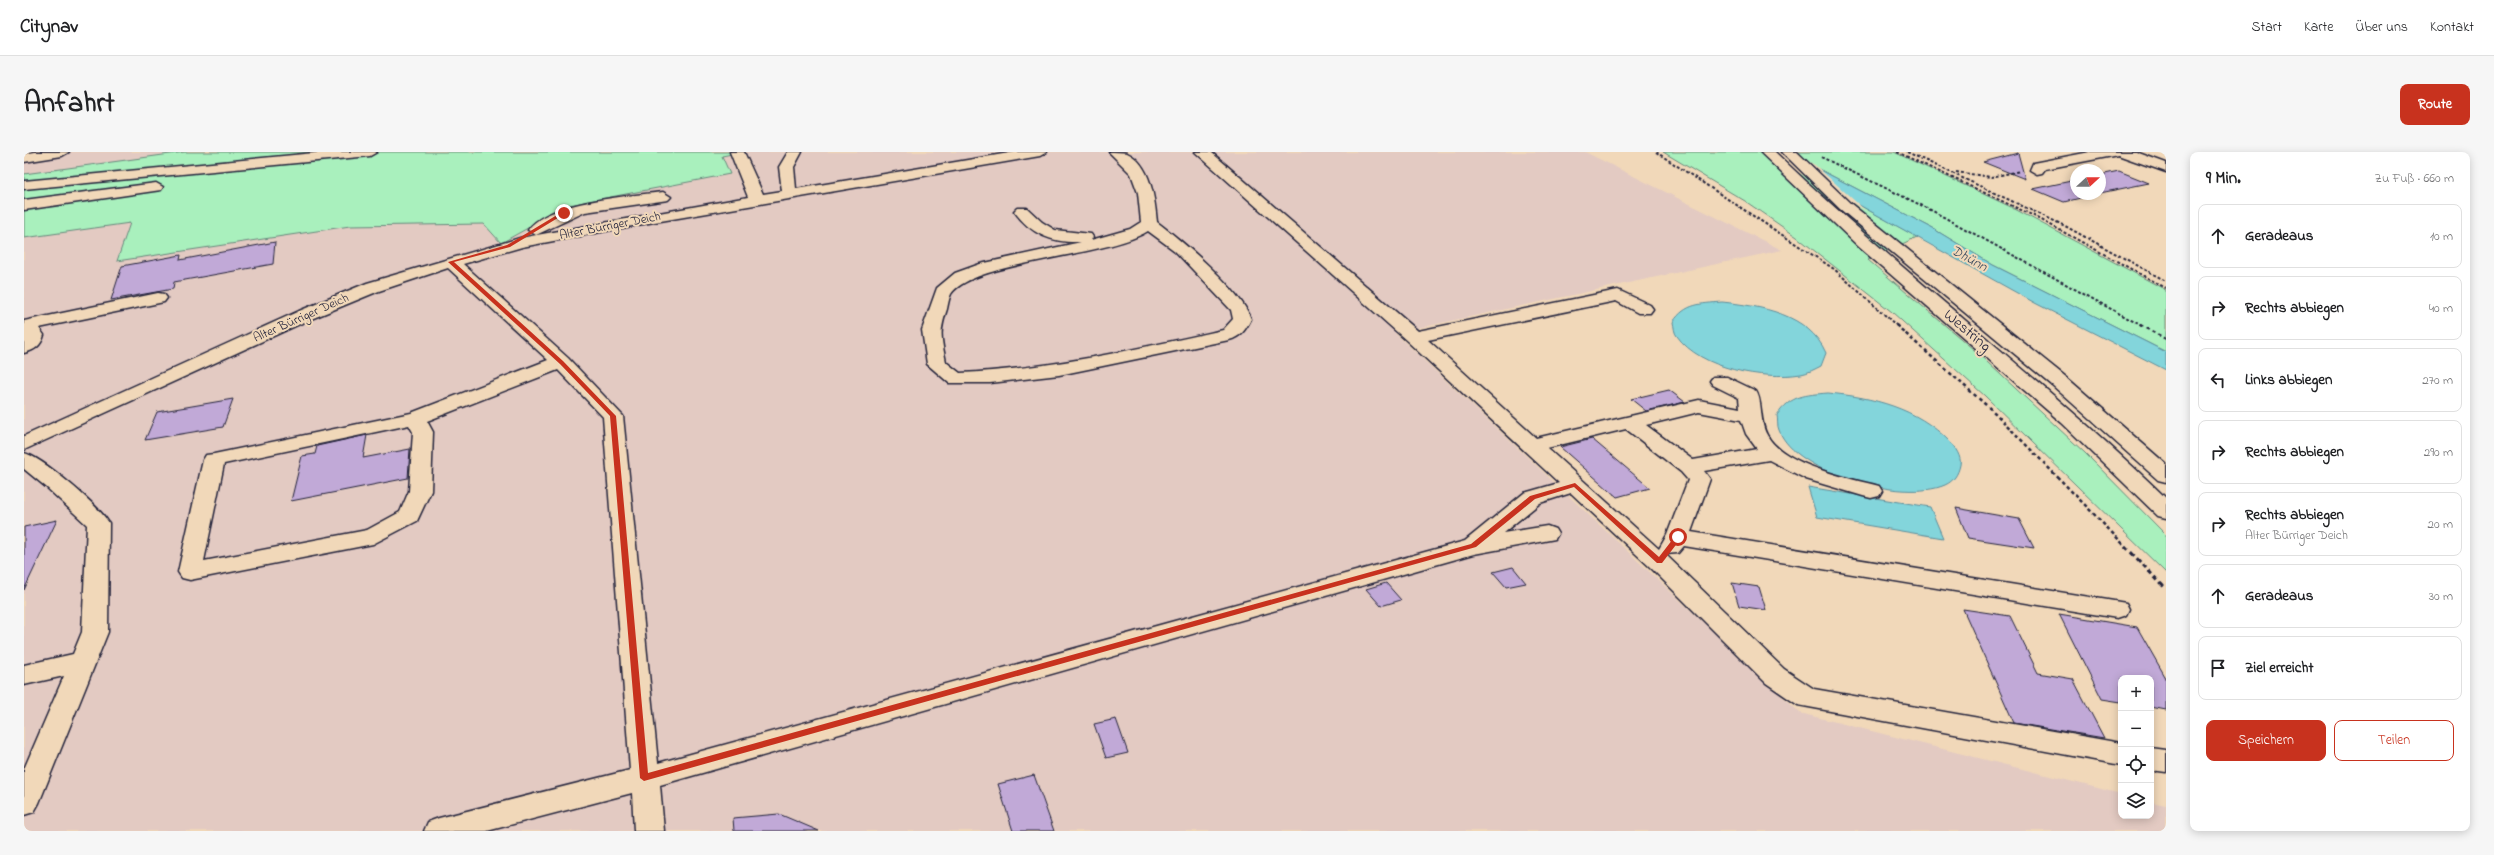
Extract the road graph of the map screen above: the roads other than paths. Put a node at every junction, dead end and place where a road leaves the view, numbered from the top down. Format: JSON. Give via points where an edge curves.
{"nodes":[{"id":1,"x":62,"y":152,"type":"edge"},
{"id":2,"x":370,"y":152,"type":"edge"},
{"id":3,"x":737,"y":152,"type":"edge"},
{"id":4,"x":794,"y":152,"type":"edge"},
{"id":5,"x":1040,"y":152,"type":"edge"},
{"id":6,"x":1116,"y":152,"type":"edge"},
{"id":7,"x":1202,"y":152,"type":"edge"},
{"id":8,"x":1767,"y":152,"type":"edge"},
{"id":9,"x":1789,"y":152,"type":"edge"},
{"id":10,"x":2113,"y":152,"type":"edge"},
{"id":11,"x":2132,"y":153,"type":"edge"},
{"id":12,"x":24,"y":158,"type":"edge"},
{"id":13,"x":269,"y":162,"type":"junction"},
{"id":14,"x":2038,"y":168,"type":"road end"},
{"id":15,"x":2166,"y":168,"type":"edge"},
{"id":16,"x":24,"y":185,"type":"edge"},
{"id":17,"x":790,"y":193,"type":"junction"},
{"id":18,"x":663,"y":197,"type":"dead end"},
{"id":19,"x":757,"y":198,"type":"junction"},
{"id":20,"x":24,"y":205,"type":"edge"},
{"id":21,"x":718,"y":206,"type":"junction"},
{"id":22,"x":1022,"y":211,"type":"dead end"},
{"id":23,"x":1142,"y":228,"type":"junction"},
{"id":24,"x":536,"y":230,"type":"junction"},
{"id":25,"x":509,"y":246,"type":"junction"},
{"id":26,"x":451,"y":262,"type":"junction"},
{"id":27,"x":158,"y":298,"type":"dead end"},
{"id":28,"x":1644,"y":309,"type":"dead end"},
{"id":29,"x":24,"y":326,"type":"edge"},
{"id":30,"x":24,"y":330,"type":"edge"},
{"id":31,"x":1414,"y":337,"type":"junction"},
{"id":32,"x":24,"y":348,"type":"edge"},
{"id":33,"x":562,"y":362,"type":"junction"},
{"id":34,"x":1720,"y":381,"type":"dead end"},
{"id":35,"x":1750,"y":416,"type":"junction"},
{"id":36,"x":416,"y":418,"type":"junction"},
{"id":37,"x":1629,"y":422,"type":"junction"},
{"id":38,"x":24,"y":444,"type":"edge"},
{"id":39,"x":1530,"y":446,"type":"junction"},
{"id":40,"x":1773,"y":453,"type":"junction"},
{"id":41,"x":24,"y":460,"type":"edge"},
{"id":42,"x":1689,"y":467,"type":"junction"},
{"id":43,"x":2166,"y":475,"type":"edge"},
{"id":44,"x":1575,"y":485,"type":"junction"},
{"id":45,"x":1871,"y":491,"type":"dead end"},
{"id":46,"x":2166,"y":511,"type":"edge"},
{"id":47,"x":1547,"y":534,"type":"dead end"},
{"id":48,"x":1678,"y":537,"type":"junction"},
{"id":49,"x":1473,"y":546,"type":"junction"},
{"id":50,"x":1659,"y":562,"type":"junction"},
{"id":51,"x":2117,"y":609,"type":"dead end"},
{"id":52,"x":82,"y":662,"type":"junction"},
{"id":53,"x":24,"y":676,"type":"edge"},
{"id":54,"x":2118,"y":753,"type":"edge"},
{"id":55,"x":2154,"y":759,"type":"edge"},
{"id":56,"x":2166,"y":761,"type":"edge"},
{"id":57,"x":644,"y":778,"type":"junction"},
{"id":58,"x":24,"y":803,"type":"edge"},
{"id":59,"x":439,"y":831,"type":"edge"},
{"id":60,"x":649,"y":831,"type":"edge"}],
"edges":[{"from":1,"to":12,"type":"main road"},
{"from":2,"to":13,"type":"main road"},
{"from":3,"to":19,"type":"main road"},
{"from":4,"to":17,"type":"main road","via":[[787,160],[785,173]]},
{"from":5,"to":17,"type":"main road","name":"Alter Bürriger Deich"},
{"from":6,"to":23,"type":"main road","via":[[1125,157],[1139,173],[1148,196]]},
{"from":7,"to":31,"type":"main road"},
{"from":8,"to":46,"type":"main road","name":"Westring","via":[[1876,255],[2061,410]]},
{"from":9,"to":43,"type":"main road","name":"Westring","via":[[1845,206],[2059,381]]},
{"from":10,"to":14,"type":"main road"},
{"from":11,"to":15,"type":"main road"},
{"from":13,"to":16,"type":"main road"},
{"from":13,"to":20,"type":"main road","via":[[215,179]]},
{"from":17,"to":19,"type":"main road","name":"Alter Bürriger Deich"},
{"from":18,"to":24,"type":"main road","via":[[582,208],[548,221]]},
{"from":19,"to":21,"type":"main road","name":"Alter Bürriger Deich"},
{"from":21,"to":24,"type":"main road","via":[[639,208],[549,225]]},
{"from":21,"to":25,"type":"main road","name":"Alter Bürriger Deich"},
{"from":22,"to":23,"type":"main road","via":[[1038,228],[1052,237],[1066,238]]},
{"from":23,"to":23,"type":"main road","via":[[1181,248],[1239,308],[1242,319],[1238,327],[1229,334],[999,379],[956,379],[937,364],[931,330],[943,292],[961,277],[986,268],[1099,243]]},
{"from":24,"to":25,"type":"main road"},
{"from":25,"to":26,"type":"main road","name":"Alter Bürriger Deich"},
{"from":26,"to":33,"type":"main road"},
{"from":26,"to":38,"type":"main road","name":"Alter Bürriger Deich","via":[[373,287],[305,315]]},
{"from":27,"to":29,"type":"main road"},
{"from":28,"to":31,"type":"main road","via":[[1618,295]]},
{"from":30,"to":32,"type":"main road","via":[[29,329],[35,335],[33,342]]},
{"from":31,"to":39,"type":"main road"},
{"from":33,"to":36,"type":"main road"},
{"from":33,"to":57,"type":"main road","via":[[613,416]]},
{"from":34,"to":35,"type":"main road","via":[[1749,395]]},
{"from":35,"to":37,"type":"main road","via":[[1699,406]]},
{"from":35,"to":40,"type":"main road","via":[[1756,434]]},
{"from":36,"to":36,"type":"main road","via":[[214,460],[190,572],[373,536],[409,516],[420,491],[423,432]]},
{"from":37,"to":39,"type":"main road"},
{"from":37,"to":42,"type":"main road"},
{"from":39,"to":44,"type":"main road"},
{"from":40,"to":42,"type":"main road"},
{"from":40,"to":45,"type":"main road","via":[[1812,472]]},
{"from":41,"to":52,"type":"main road","via":[[54,482],[98,523],[95,632]]},
{"from":42,"to":48,"type":"main road","via":[[1699,479]]},
{"from":44,"to":49,"type":"main road","via":[[1532,498]]},
{"from":44,"to":50,"type":"main road"},
{"from":47,"to":49,"type":"main road"},
{"from":48,"to":50,"type":"main road"},
{"from":48,"to":51,"type":"main road"},
{"from":49,"to":57,"type":"main road"},
{"from":50,"to":54,"type":"main road","via":[[1776,676],[1807,698]]},
{"from":52,"to":53,"type":"main road"},
{"from":52,"to":58,"type":"main road"},
{"from":55,"to":56,"type":"main road"},
{"from":57,"to":59,"type":"main road"},
{"from":57,"to":60,"type":"main road"}]}
